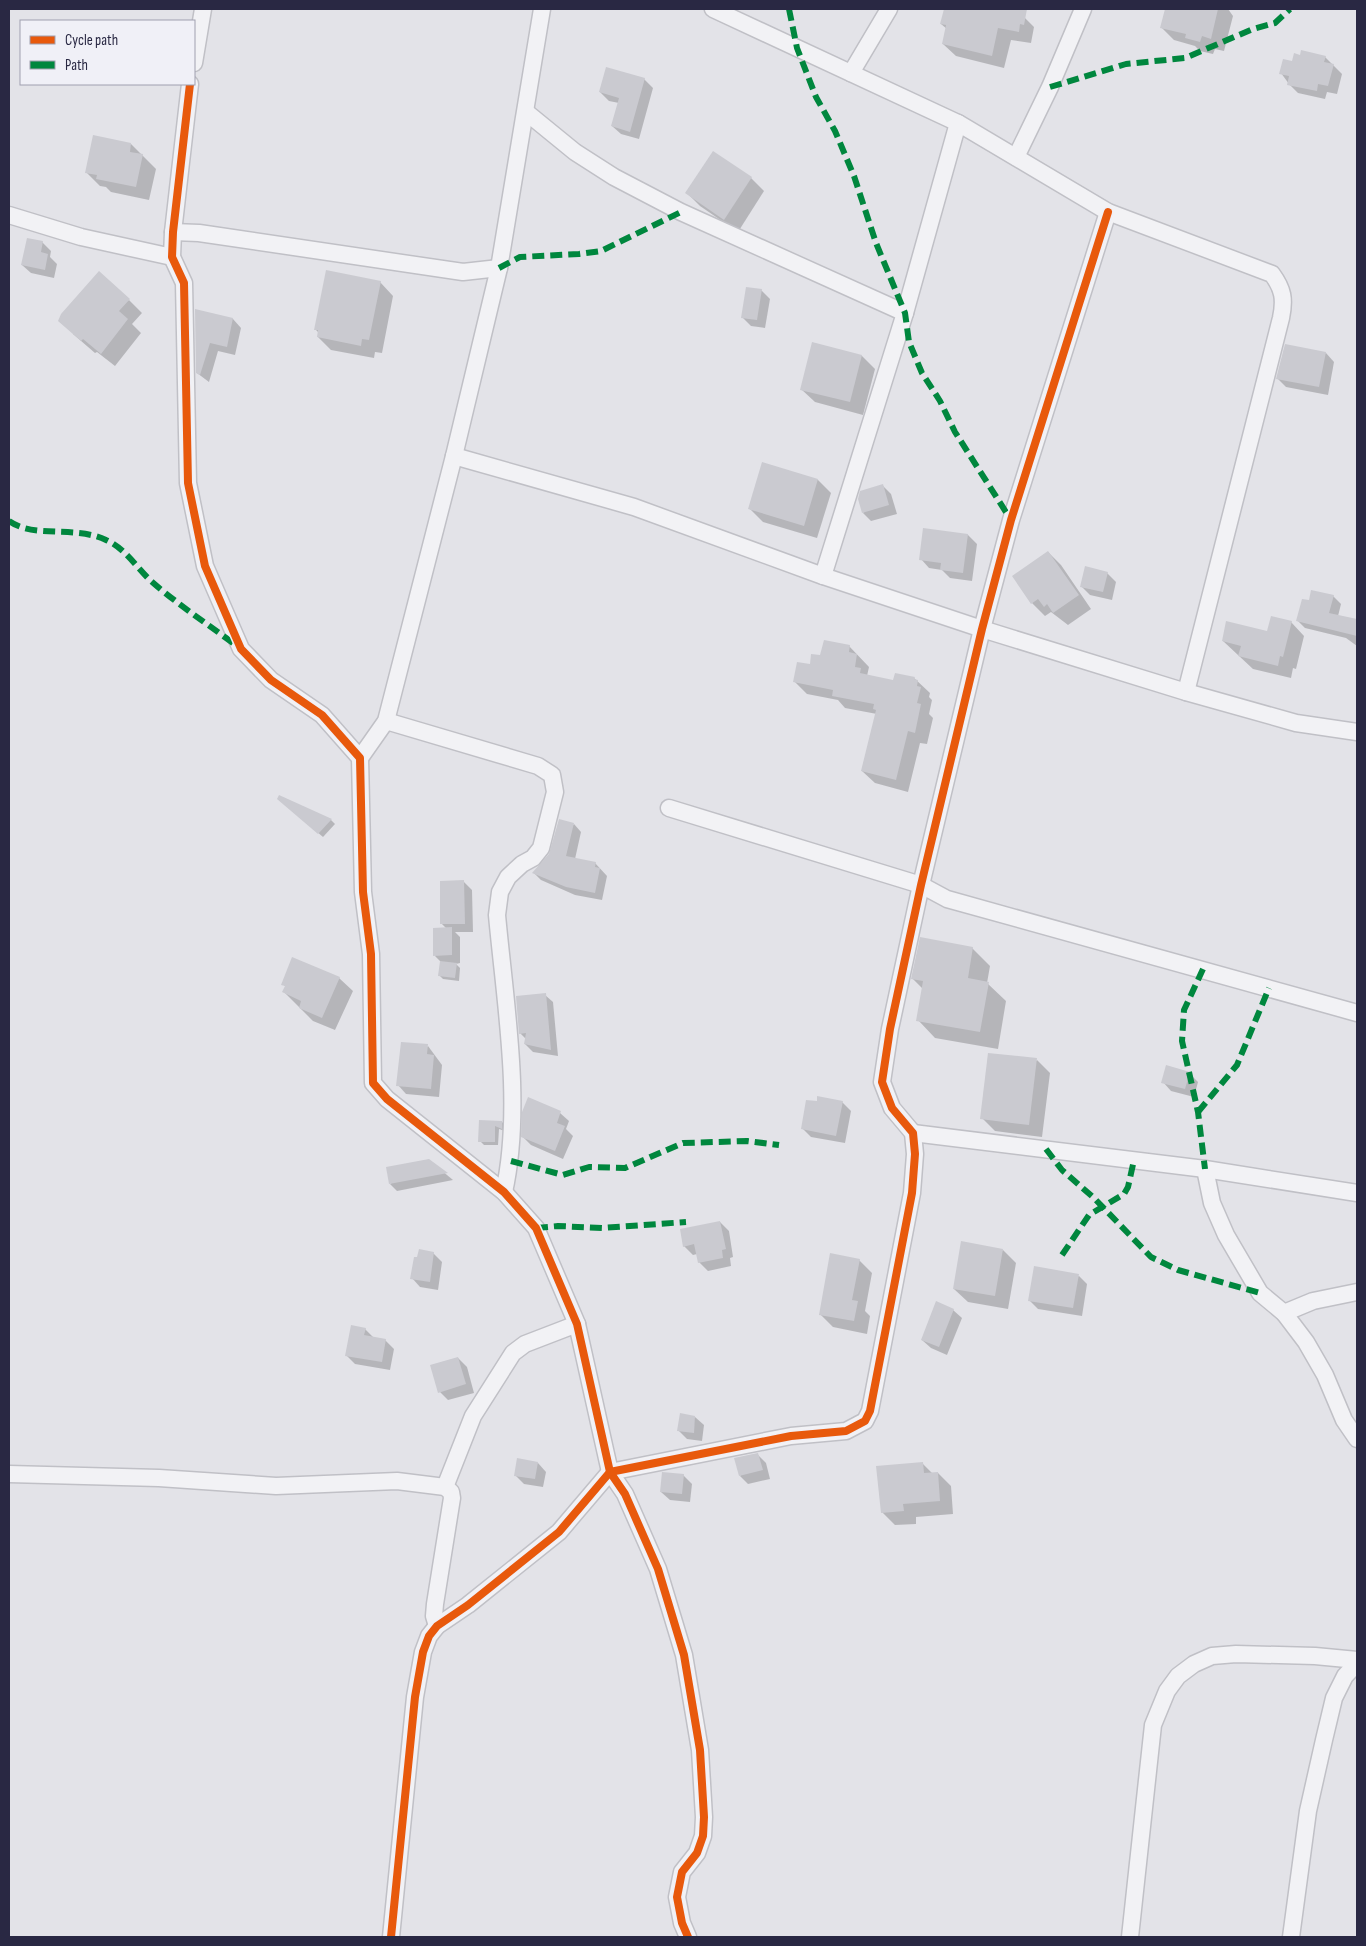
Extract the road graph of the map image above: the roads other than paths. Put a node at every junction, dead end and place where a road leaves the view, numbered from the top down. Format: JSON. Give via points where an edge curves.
{"nodes":[{"id":1,"x":203,"y":9,"type":"edge"},
{"id":2,"x":542,"y":9,"type":"edge"},
{"id":3,"x":713,"y":9,"type":"edge"},
{"id":4,"x":889,"y":9,"type":"edge"},
{"id":5,"x":1083,"y":9,"type":"edge"},
{"id":6,"x":195,"y":57,"type":"edge"},
{"id":7,"x":851,"y":73,"type":"junction"},
{"id":8,"x":190,"y":85,"type":"edge"},
{"id":9,"x":526,"y":112,"type":"junction"},
{"id":10,"x":958,"y":123,"type":"junction"},
{"id":11,"x":1016,"y":157,"type":"junction"},
{"id":12,"x":1108,"y":212,"type":"junction"},
{"id":13,"x":9,"y":215,"type":"edge"},
{"id":14,"x":173,"y":232,"type":"junction"},
{"id":15,"x":172,"y":257,"type":"junction"},
{"id":16,"x":499,"y":268,"type":"junction"},
{"id":17,"x":905,"y":313,"type":"junction"},
{"id":18,"x":454,"y":456,"type":"junction"},
{"id":19,"x":823,"y":576,"type":"junction"},
{"id":20,"x":982,"y":629,"type":"junction"},
{"id":21,"x":1186,"y":692,"type":"junction"},
{"id":22,"x":386,"y":721,"type":"junction"},
{"id":23,"x":1357,"y":732,"type":"edge"},
{"id":24,"x":360,"y":758,"type":"junction"},
{"id":25,"x":669,"y":808,"type":"dead end"},
{"id":26,"x":921,"y":885,"type":"junction"},
{"id":27,"x":1357,"y":1013,"type":"edge"},
{"id":28,"x":913,"y":1133,"type":"junction"},
{"id":29,"x":1205,"y":1169,"type":"junction"},
{"id":30,"x":504,"y":1192,"type":"junction"},
{"id":31,"x":1357,"y":1194,"type":"edge"},
{"id":32,"x":1357,"y":1292,"type":"edge"},
{"id":33,"x":1284,"y":1313,"type":"junction"},
{"id":34,"x":577,"y":1324,"type":"junction"},
{"id":35,"x":1357,"y":1439,"type":"edge"},
{"id":36,"x":610,"y":1472,"type":"junction"},
{"id":37,"x":9,"y":1474,"type":"edge"},
{"id":38,"x":444,"y":1487,"type":"junction"},
{"id":39,"x":437,"y":1626,"type":"junction"},
{"id":40,"x":1357,"y":1662,"type":"edge"},
{"id":41,"x":391,"y":1937,"type":"edge"},
{"id":42,"x":688,"y":1937,"type":"edge"},
{"id":43,"x":1130,"y":1937,"type":"edge"},
{"id":44,"x":1290,"y":1937,"type":"edge"}],
"edges":[{"from":1,"to":6,"type":"street"},
{"from":2,"to":9,"type":"street"},
{"from":3,"to":7,"type":"street"},
{"from":4,"to":7,"type":"street"},
{"from":5,"to":11,"type":"street"},
{"from":7,"to":10,"type":"street"},
{"from":8,"to":14,"type":"street"},
{"from":9,"to":16,"type":"street"},
{"from":9,"to":17,"type":"street","via":[[575,152],[614,177],[681,212]]},
{"from":10,"to":11,"type":"street"},
{"from":10,"to":17,"type":"street"},
{"from":11,"to":12,"type":"street"},
{"from":12,"to":20,"type":"street","via":[[1011,520]]},
{"from":12,"to":21,"type":"street","via":[[1272,274],[1281,287],[1284,300]]},
{"from":13,"to":15,"type":"street","via":[[81,237]]},
{"from":14,"to":15,"type":"street"},
{"from":14,"to":16,"type":"street","via":[[199,233],[463,272]]},
{"from":15,"to":24,"type":"street","via":[[184,283],[188,483],[205,566],[241,649],[271,680],[322,716]]},
{"from":16,"to":18,"type":"street"},
{"from":17,"to":19,"type":"street"},
{"from":18,"to":19,"type":"street","via":[[634,507]]},
{"from":18,"to":22,"type":"street"},
{"from":19,"to":20,"type":"street"},
{"from":20,"to":21,"type":"street"},
{"from":20,"to":26,"type":"street"},
{"from":21,"to":23,"type":"street","via":[[1296,723]]},
{"from":22,"to":24,"type":"street"},
{"from":22,"to":30,"type":"street","via":[[538,766],[552,776],[555,792],[541,848],[508,877],[500,892],[497,915],[513,1106],[511,1161]]},
{"from":24,"to":30,"type":"street","via":[[363,892],[371,954],[373,1083],[387,1099]]},
{"from":25,"to":26,"type":"street"},
{"from":26,"to":27,"type":"street","via":[[956,901]]},
{"from":26,"to":28,"type":"street","via":[[882,1082],[892,1108]]},
{"from":28,"to":29,"type":"street"},
{"from":28,"to":36,"type":"street","via":[[912,1193],[870,1411],[865,1420],[846,1431],[791,1436]]},
{"from":29,"to":31,"type":"street"},
{"from":29,"to":33,"type":"street","via":[[1212,1203],[1226,1235],[1260,1293]]},
{"from":30,"to":34,"type":"street","via":[[536,1228]]},
{"from":32,"to":33,"type":"street","via":[[1313,1301]]},
{"from":33,"to":35,"type":"street","via":[[1306,1342],[1344,1420]]},
{"from":34,"to":36,"type":"street"},
{"from":34,"to":38,"type":"street","via":[[525,1344],[514,1353],[473,1416]]},
{"from":36,"to":39,"type":"street","via":[[552,1538]]},
{"from":36,"to":42,"type":"street","via":[[625,1494],[658,1570],[684,1655],[700,1750],[703,1836],[697,1853],[682,1872],[676,1897]]},
{"from":37,"to":38,"type":"street","via":[[159,1478],[276,1486],[397,1482]]},
{"from":38,"to":39,"type":"street","via":[[452,1492],[452,1498],[435,1604]]},
{"from":39,"to":41,"type":"street","via":[[423,1652],[415,1697]]},
{"from":40,"to":43,"type":"street","via":[[1315,1656],[1236,1654],[1212,1656],[1178,1676],[1167,1691],[1153,1725]]},
{"from":40,"to":44,"type":"street","via":[[1345,1676],[1334,1698],[1308,1810]]}]}
